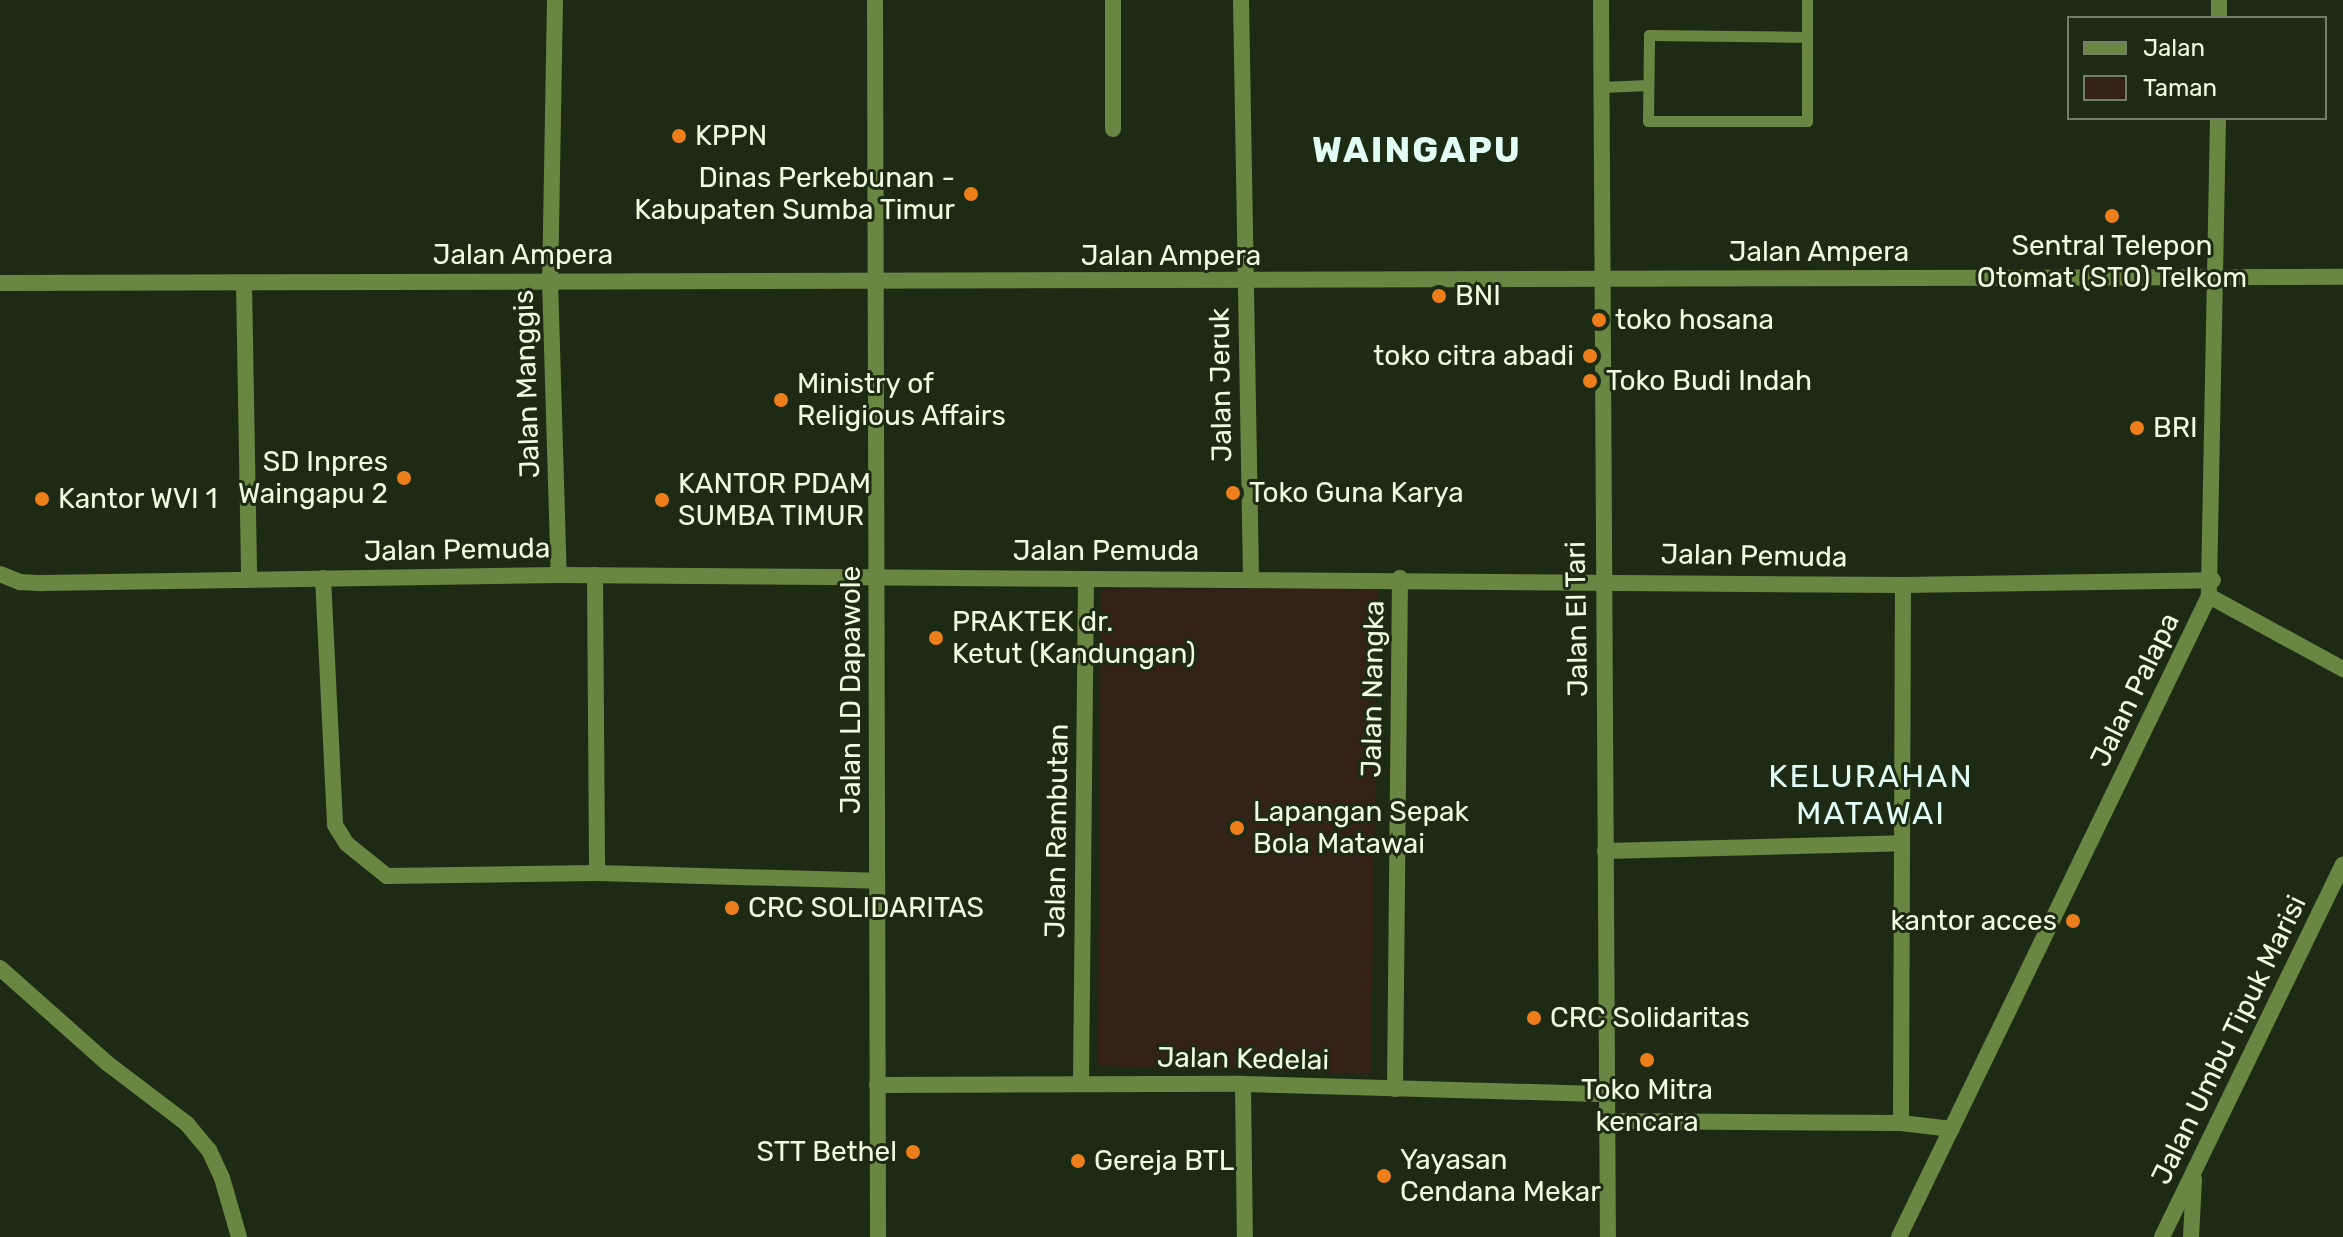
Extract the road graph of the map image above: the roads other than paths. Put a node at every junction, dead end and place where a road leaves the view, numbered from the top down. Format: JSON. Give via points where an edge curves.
{"nodes":[{"id":1,"x":555,"y":0,"type":"edge"},
{"id":2,"x":875,"y":0,"type":"edge"},
{"id":3,"x":1113,"y":0,"type":"edge"},
{"id":4,"x":1241,"y":0,"type":"edge"},
{"id":5,"x":1601,"y":0,"type":"edge"},
{"id":6,"x":1807,"y":0,"type":"edge"},
{"id":7,"x":1807,"y":37,"type":"junction"},
{"id":8,"x":1648,"y":85,"type":"junction"},
{"id":9,"x":1602,"y":87,"type":"junction"},
{"id":10,"x":2218,"y":120,"type":"edge"},
{"id":11,"x":1113,"y":129,"type":"dead end"},
{"id":12,"x":2343,"y":277,"type":"edge"},
{"id":13,"x":2217,"y":278,"type":"junction"},
{"id":14,"x":1601,"y":279,"type":"junction"},
{"id":15,"x":550,"y":280,"type":"junction"},
{"id":16,"x":1245,"y":281,"type":"junction"},
{"id":17,"x":0,"y":283,"type":"edge"},
{"id":18,"x":244,"y":283,"type":"junction"},
{"id":19,"x":878,"y":284,"type":"junction"},
{"id":20,"x":0,"y":574,"type":"edge"},
{"id":21,"x":559,"y":575,"type":"junction"},
{"id":22,"x":595,"y":575,"type":"junction"},
{"id":23,"x":878,"y":575,"type":"junction"},
{"id":24,"x":1251,"y":576,"type":"junction"},
{"id":25,"x":323,"y":578,"type":"junction"},
{"id":26,"x":1400,"y":578,"type":"junction"},
{"id":27,"x":249,"y":579,"type":"junction"},
{"id":28,"x":1086,"y":579,"type":"junction"},
{"id":29,"x":1601,"y":580,"type":"junction"},
{"id":30,"x":1903,"y":585,"type":"junction"},
{"id":31,"x":2211,"y":588,"type":"junction"},
{"id":32,"x":2343,"y":669,"type":"edge"},
{"id":33,"x":1901,"y":843,"type":"junction"},
{"id":34,"x":1605,"y":851,"type":"junction"},
{"id":35,"x":2343,"y":865,"type":"edge"},
{"id":36,"x":597,"y":873,"type":"junction"},
{"id":37,"x":877,"y":881,"type":"junction"},
{"id":38,"x":0,"y":968,"type":"edge"},
{"id":39,"x":1081,"y":1083,"type":"junction"},
{"id":40,"x":1243,"y":1084,"type":"junction"},
{"id":41,"x":877,"y":1085,"type":"junction"},
{"id":42,"x":1395,"y":1089,"type":"junction"},
{"id":43,"x":1607,"y":1094,"type":"junction"},
{"id":44,"x":1609,"y":1121,"type":"junction"},
{"id":45,"x":1901,"y":1123,"type":"junction"},
{"id":46,"x":1952,"y":1129,"type":"junction"},
{"id":47,"x":2195,"y":1174,"type":"junction"},
{"id":48,"x":239,"y":1237,"type":"edge"},
{"id":49,"x":878,"y":1237,"type":"edge"},
{"id":50,"x":1245,"y":1237,"type":"edge"},
{"id":51,"x":1608,"y":1237,"type":"edge"},
{"id":52,"x":1899,"y":1237,"type":"edge"},
{"id":53,"x":2162,"y":1237,"type":"edge"},
{"id":54,"x":2191,"y":1237,"type":"edge"}],
"edges":[{"from":1,"to":15,"type":"street","name":"Jalan Manggis"},
{"from":2,"to":19,"type":"street","name":"Jalan LD Dapawole"},
{"from":3,"to":11,"type":"street"},
{"from":4,"to":16,"type":"street","name":"Jalan Jeruk"},
{"from":5,"to":9,"type":"street","name":"Jalan El Tari"},
{"from":6,"to":7,"type":"lane"},
{"from":7,"to":8,"type":"lane","via":[[1649,35]]},
{"from":7,"to":8,"type":"lane","via":[[1807,121],[1648,121]]},
{"from":8,"to":9,"type":"lane"},
{"from":9,"to":14,"type":"street","name":"Jalan El Tari"},
{"from":10,"to":13,"type":"street","name":"Jalan Palapa"},
{"from":12,"to":13,"type":"street","name":"Jalan Ampera"},
{"from":13,"to":14,"type":"street","name":"Jalan Ampera"},
{"from":13,"to":31,"type":"street","name":"Jalan Palapa"},
{"from":14,"to":16,"type":"street","name":"Jalan Ampera"},
{"from":14,"to":29,"type":"street","name":"Jalan El Tari"},
{"from":15,"to":18,"type":"street","name":"Jalan Ampera"},
{"from":15,"to":19,"type":"street","name":"Jalan Ampera"},
{"from":15,"to":21,"type":"street","name":"Jalan Manggis"},
{"from":16,"to":19,"type":"street","name":"Jalan Ampera"},
{"from":16,"to":24,"type":"street","name":"Jalan Jeruk"},
{"from":17,"to":18,"type":"street","name":"Jalan Ampera"},
{"from":18,"to":27,"type":"street"},
{"from":19,"to":23,"type":"street","name":"Jalan LD Dapawole"},
{"from":20,"to":27,"type":"street","name":"Jalan Pemuda","via":[[20,582]]},
{"from":21,"to":22,"type":"street","name":"Jalan Pemuda"},
{"from":21,"to":25,"type":"street","name":"Jalan Pemuda"},
{"from":22,"to":23,"type":"street","name":"Jalan Pemuda"},
{"from":22,"to":36,"type":"street"},
{"from":23,"to":28,"type":"street","name":"Jalan Pemuda"},
{"from":23,"to":37,"type":"street","name":"Jalan LD Dapawole"},
{"from":24,"to":26,"type":"street","name":"Jalan Pemuda"},
{"from":24,"to":28,"type":"street","name":"Jalan Pemuda"},
{"from":25,"to":27,"type":"street","name":"Jalan Pemuda"},
{"from":25,"to":36,"type":"street","via":[[335,825],[347,844],[387,876]]},
{"from":26,"to":29,"type":"street","name":"Jalan Pemuda"},
{"from":26,"to":42,"type":"street","name":"Jalan Nangka"},
{"from":28,"to":39,"type":"street","name":"Jalan Rambutan"},
{"from":29,"to":30,"type":"street","name":"Jalan Pemuda"},
{"from":29,"to":34,"type":"street","name":"Jalan El Tari"},
{"from":30,"to":31,"type":"street","name":"Jalan Pemuda"},
{"from":30,"to":33,"type":"street"},
{"from":31,"to":32,"type":"street"},
{"from":31,"to":46,"type":"street","name":"Jalan Palapa"},
{"from":33,"to":34,"type":"street"},
{"from":33,"to":45,"type":"street"},
{"from":34,"to":43,"type":"street","name":"Jalan El Tari"},
{"from":35,"to":47,"type":"street","name":"Jalan Umbu Tipuk Marisi"},
{"from":36,"to":37,"type":"street"},
{"from":37,"to":41,"type":"street","name":"Jalan LD Dapawole"},
{"from":38,"to":48,"type":"street","via":[[107,1063],[187,1124],[222,1178]]},
{"from":39,"to":40,"type":"street","name":"Jalan Kedelai"},
{"from":39,"to":41,"type":"street","name":"Jalan Kedelai"},
{"from":40,"to":42,"type":"street","name":"Jalan Kedelai"},
{"from":40,"to":50,"type":"street"},
{"from":41,"to":49,"type":"street","name":"Jalan LD Dapawole"},
{"from":42,"to":43,"type":"street","name":"Jalan Kedelai"},
{"from":43,"to":44,"type":"street","name":"Jalan El Tari"},
{"from":44,"to":45,"type":"street"},
{"from":44,"to":51,"type":"street","name":"Jalan El Tari"},
{"from":45,"to":46,"type":"street"},
{"from":46,"to":52,"type":"street","name":"Jalan Palapa"},
{"from":47,"to":53,"type":"street","name":"Jalan Umbu Tipuk Marisi"},
{"from":47,"to":54,"type":"street"}]}
